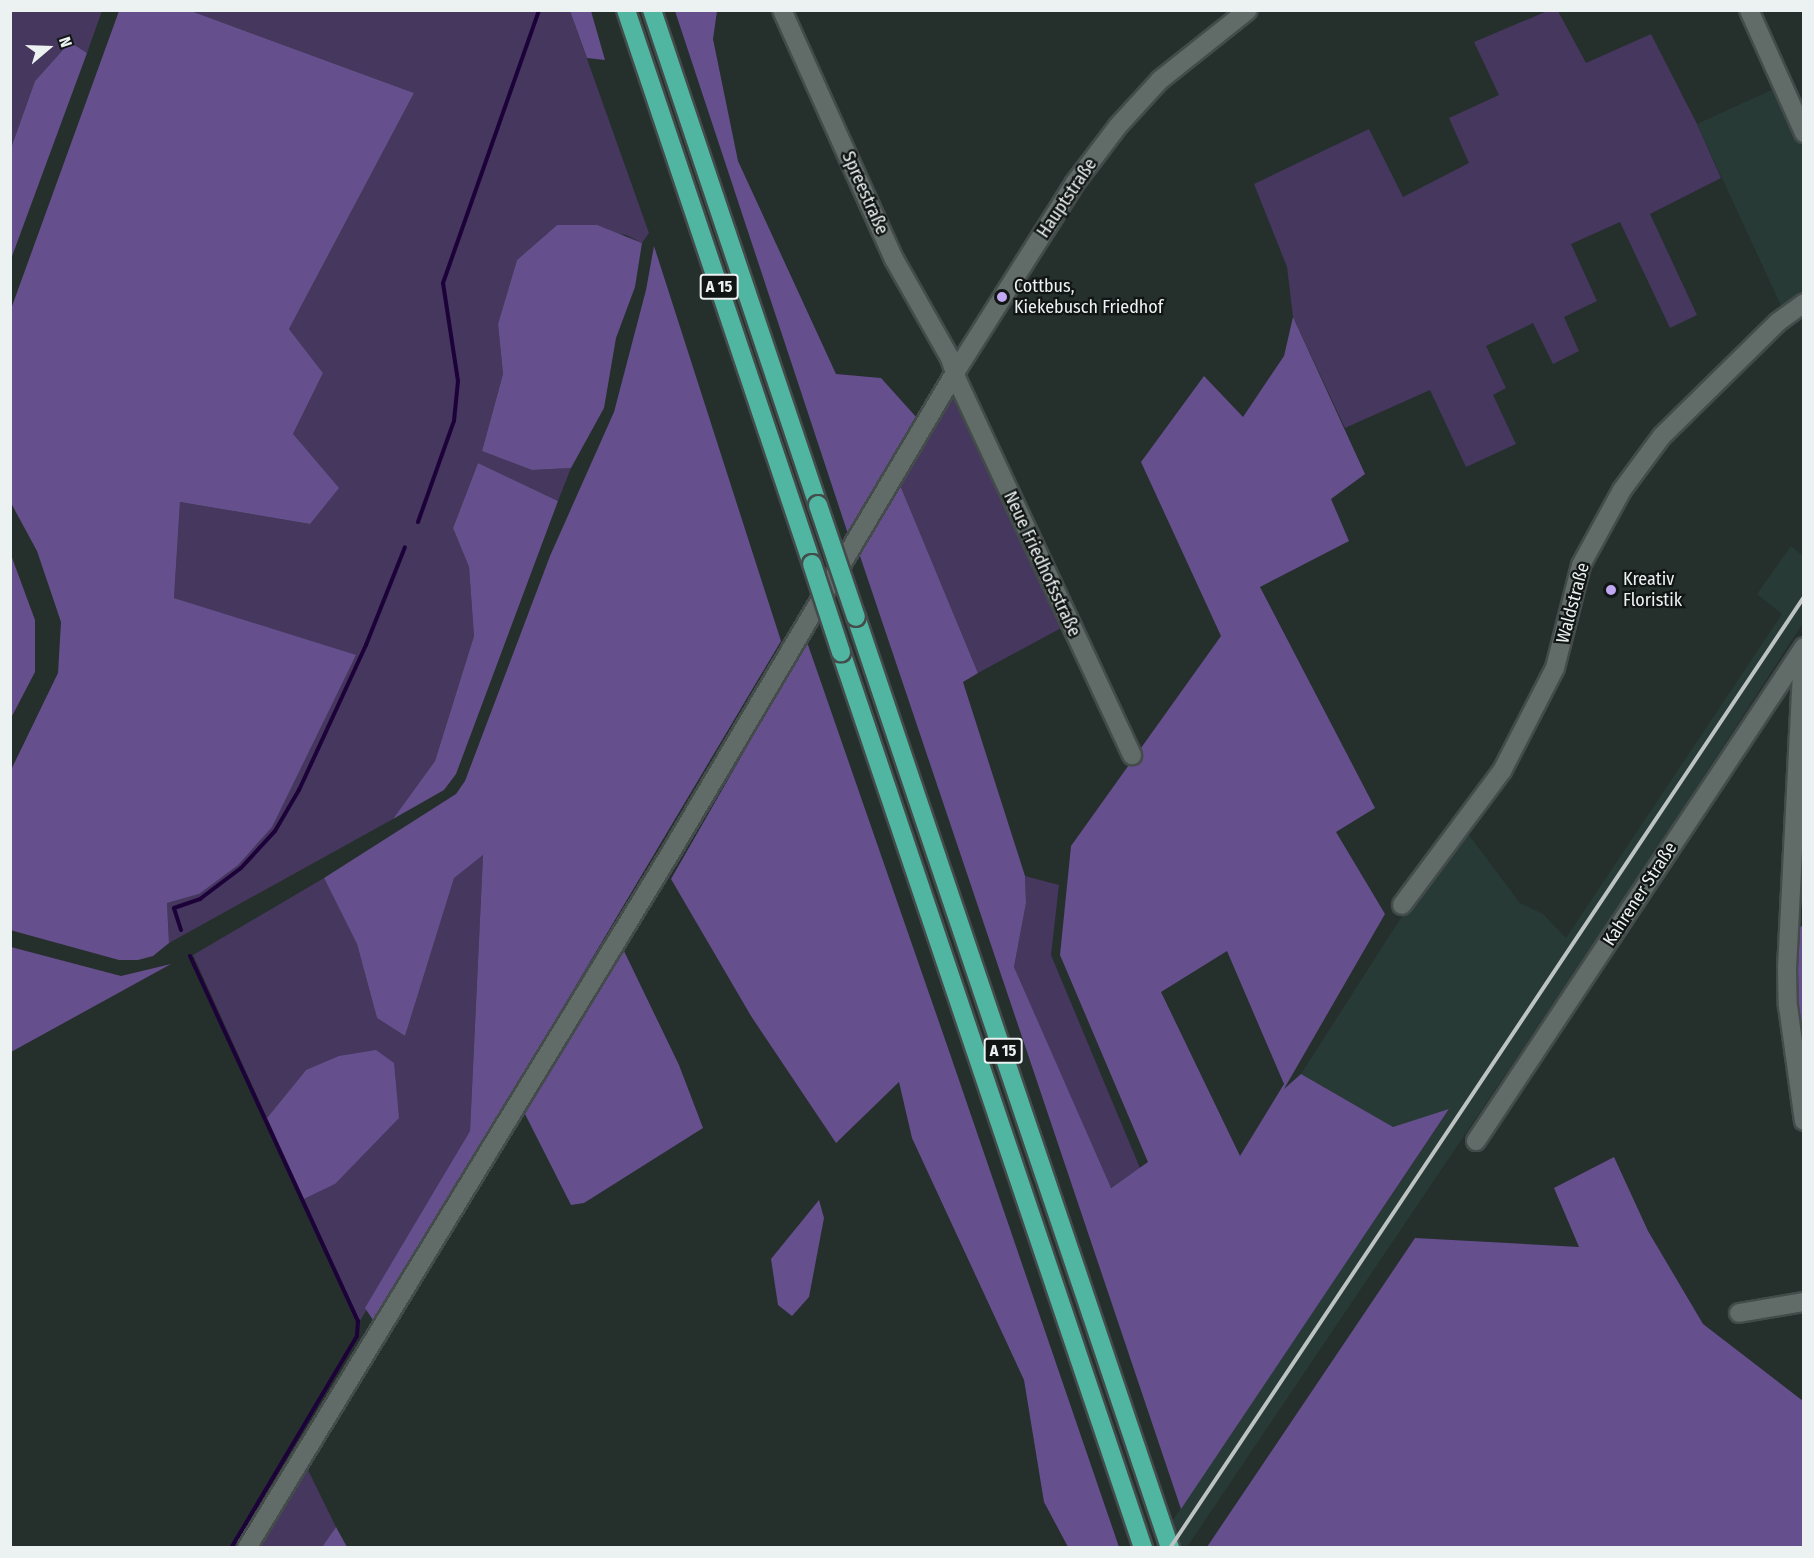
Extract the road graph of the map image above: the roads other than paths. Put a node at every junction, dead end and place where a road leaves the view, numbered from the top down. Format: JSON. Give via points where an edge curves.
{"nodes":[{"id":1,"x":627,"y":10,"type":"edge"},
{"id":2,"x":652,"y":10,"type":"edge"},
{"id":3,"x":782,"y":10,"type":"edge"},
{"id":4,"x":1248,"y":10,"type":"edge"},
{"id":5,"x":1749,"y":10,"type":"edge"},
{"id":6,"x":1803,"y":134,"type":"edge"},
{"id":7,"x":1803,"y":303,"type":"edge"},
{"id":8,"x":956,"y":371,"type":"junction"},
{"id":9,"x":1803,"y":648,"type":"edge"},
{"id":10,"x":1132,"y":755,"type":"dead end"},
{"id":11,"x":1402,"y":905,"type":"dead end"},
{"id":12,"x":1803,"y":1121,"type":"edge"},
{"id":13,"x":1476,"y":1141,"type":"dead end"},
{"id":14,"x":1803,"y":1302,"type":"edge"},
{"id":15,"x":1739,"y":1313,"type":"dead end"},
{"id":16,"x":247,"y":1548,"type":"edge"},
{"id":17,"x":1143,"y":1548,"type":"edge"},
{"id":18,"x":1170,"y":1548,"type":"edge"}],
"edges":[{"from":1,"to":17,"type":"highway","number":"A 15","bridge":true},
{"from":2,"to":18,"type":"highway","number":"A 15","bridge":true},
{"from":3,"to":8,"type":"street","name":"Spreestraße","via":[[894,259]]},
{"from":4,"to":8,"type":"street","name":"Hauptstraße","via":[[1160,80],[1118,126],[1074,184]]},
{"from":5,"to":6,"type":"street"},
{"from":7,"to":11,"type":"street","name":"Waldstraße","via":[[1778,322],[1662,436],[1622,490],[1581,565],[1555,668],[1502,771]]},
{"from":8,"to":10,"type":"street","name":"Neue Friedhofsstraße"},
{"from":8,"to":16,"type":"street","name":"Hauptstraße","via":[[661,868]]},
{"from":9,"to":12,"type":"street","name":"Kahrener Straße","via":[[1787,967],[1788,1006]]},
{"from":9,"to":13,"type":"street","name":"Kahrener Straße"},
{"from":14,"to":15,"type":"street"}]}
